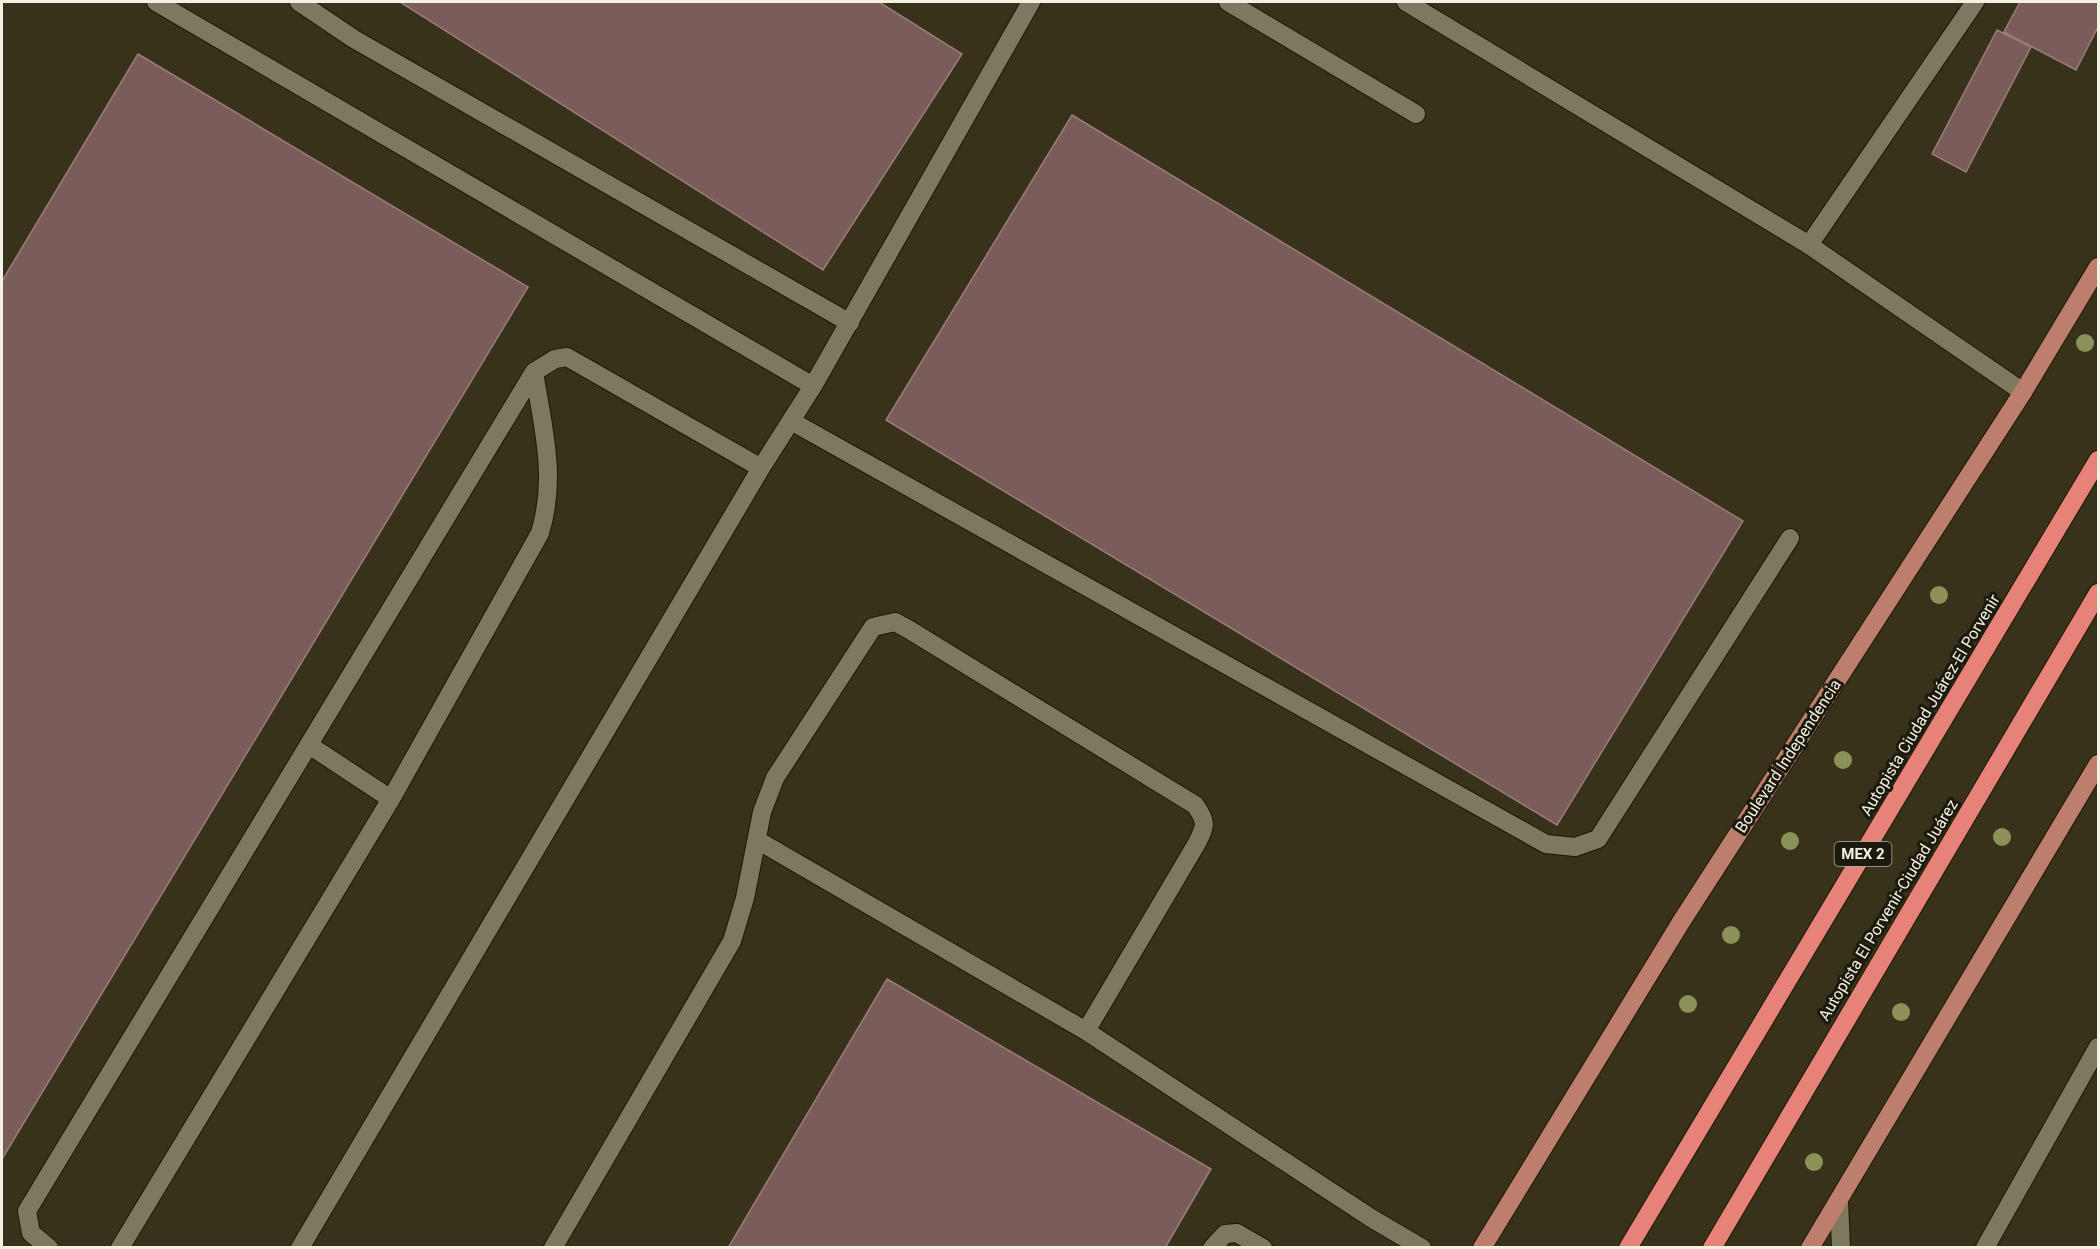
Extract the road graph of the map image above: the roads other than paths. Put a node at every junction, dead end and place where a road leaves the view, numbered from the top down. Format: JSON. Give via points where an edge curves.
{"nodes":[{"id":1,"x":156,"y":2,"type":"edge"},
{"id":2,"x":298,"y":2,"type":"edge"},
{"id":3,"x":1031,"y":2,"type":"edge"},
{"id":4,"x":1228,"y":2,"type":"edge"},
{"id":5,"x":1406,"y":2,"type":"edge"},
{"id":6,"x":1975,"y":2,"type":"edge"},
{"id":7,"x":1416,"y":114,"type":"dead end"},
{"id":8,"x":1809,"y":244,"type":"junction"},
{"id":9,"x":2098,"y":267,"type":"edge"},
{"id":10,"x":850,"y":323,"type":"junction"},
{"id":11,"x":534,"y":372,"type":"junction"},
{"id":12,"x":813,"y":386,"type":"junction"},
{"id":13,"x":2023,"y":392,"type":"junction"},
{"id":14,"x":791,"y":421,"type":"junction"},
{"id":15,"x":2098,"y":460,"type":"edge"},
{"id":16,"x":761,"y":468,"type":"junction"},
{"id":17,"x":1790,"y":538,"type":"dead end"},
{"id":18,"x":2098,"y":592,"type":"edge"},
{"id":19,"x":309,"y":745,"type":"junction"},
{"id":20,"x":2098,"y":764,"type":"edge"},
{"id":21,"x":391,"y":799,"type":"junction"},
{"id":22,"x":757,"y":840,"type":"junction"},
{"id":23,"x":1086,"y":1030,"type":"junction"},
{"id":24,"x":2098,"y":1047,"type":"edge"},
{"id":25,"x":1839,"y":1200,"type":"junction"},
{"id":26,"x":50,"y":1248,"type":"edge"},
{"id":27,"x":120,"y":1248,"type":"edge"},
{"id":28,"x":300,"y":1248,"type":"edge"},
{"id":29,"x":553,"y":1248,"type":"edge"},
{"id":30,"x":1212,"y":1248,"type":"edge"},
{"id":31,"x":1263,"y":1248,"type":"edge"},
{"id":32,"x":1422,"y":1248,"type":"edge"},
{"id":33,"x":1482,"y":1248,"type":"edge"},
{"id":34,"x":1628,"y":1248,"type":"edge"},
{"id":35,"x":1712,"y":1248,"type":"edge"},
{"id":36,"x":1810,"y":1248,"type":"edge"},
{"id":37,"x":1841,"y":1248,"type":"edge"},
{"id":38,"x":1985,"y":1248,"type":"edge"}],
"edges":[{"from":1,"to":12,"type":"street"},
{"from":2,"to":10,"type":"street","via":[[354,39]]},
{"from":3,"to":10,"type":"street"},
{"from":4,"to":7,"type":"street"},
{"from":5,"to":8,"type":"street"},
{"from":6,"to":8,"type":"street"},
{"from":8,"to":13,"type":"street"},
{"from":9,"to":13,"type":"main road","name":"Boulevard Independencia"},
{"from":10,"to":12,"type":"street"},
{"from":11,"to":16,"type":"street","via":[[555,358],[567,357]]},
{"from":11,"to":19,"type":"street"},
{"from":11,"to":21,"type":"street","via":[[550,473],[548,507],[540,533]]},
{"from":12,"to":14,"type":"street"},
{"from":13,"to":33,"type":"main road","name":"Boulevard Independencia","via":[[1681,922]]},
{"from":14,"to":16,"type":"street"},
{"from":14,"to":17,"type":"street","via":[[1546,844],[1575,847],[1598,838]]},
{"from":15,"to":34,"type":"highway","name":"Autopista Ciudad Juárez-El Porvenir","number":"MEX 2"},
{"from":16,"to":28,"type":"street"},
{"from":18,"to":35,"type":"highway","name":"Autopista El Porvenir-Ciudad Juárez"},
{"from":19,"to":21,"type":"street"},
{"from":19,"to":26,"type":"street","via":[[27,1211],[31,1233]]},
{"from":20,"to":25,"type":"main road"},
{"from":21,"to":27,"type":"street"},
{"from":22,"to":23,"type":"street"},
{"from":22,"to":23,"type":"street","via":[[762,812],[775,778],[865,637],[873,627],[885,623],[895,622],[908,629],[1195,805],[1204,818],[1197,843]]},
{"from":22,"to":29,"type":"street","via":[[732,941]]},
{"from":23,"to":32,"type":"street"},
{"from":24,"to":38,"type":"street"},
{"from":25,"to":36,"type":"main road"},
{"from":25,"to":37,"type":"street"},
{"from":30,"to":31,"type":"street","via":[[1225,1234],[1237,1233]]}]}
